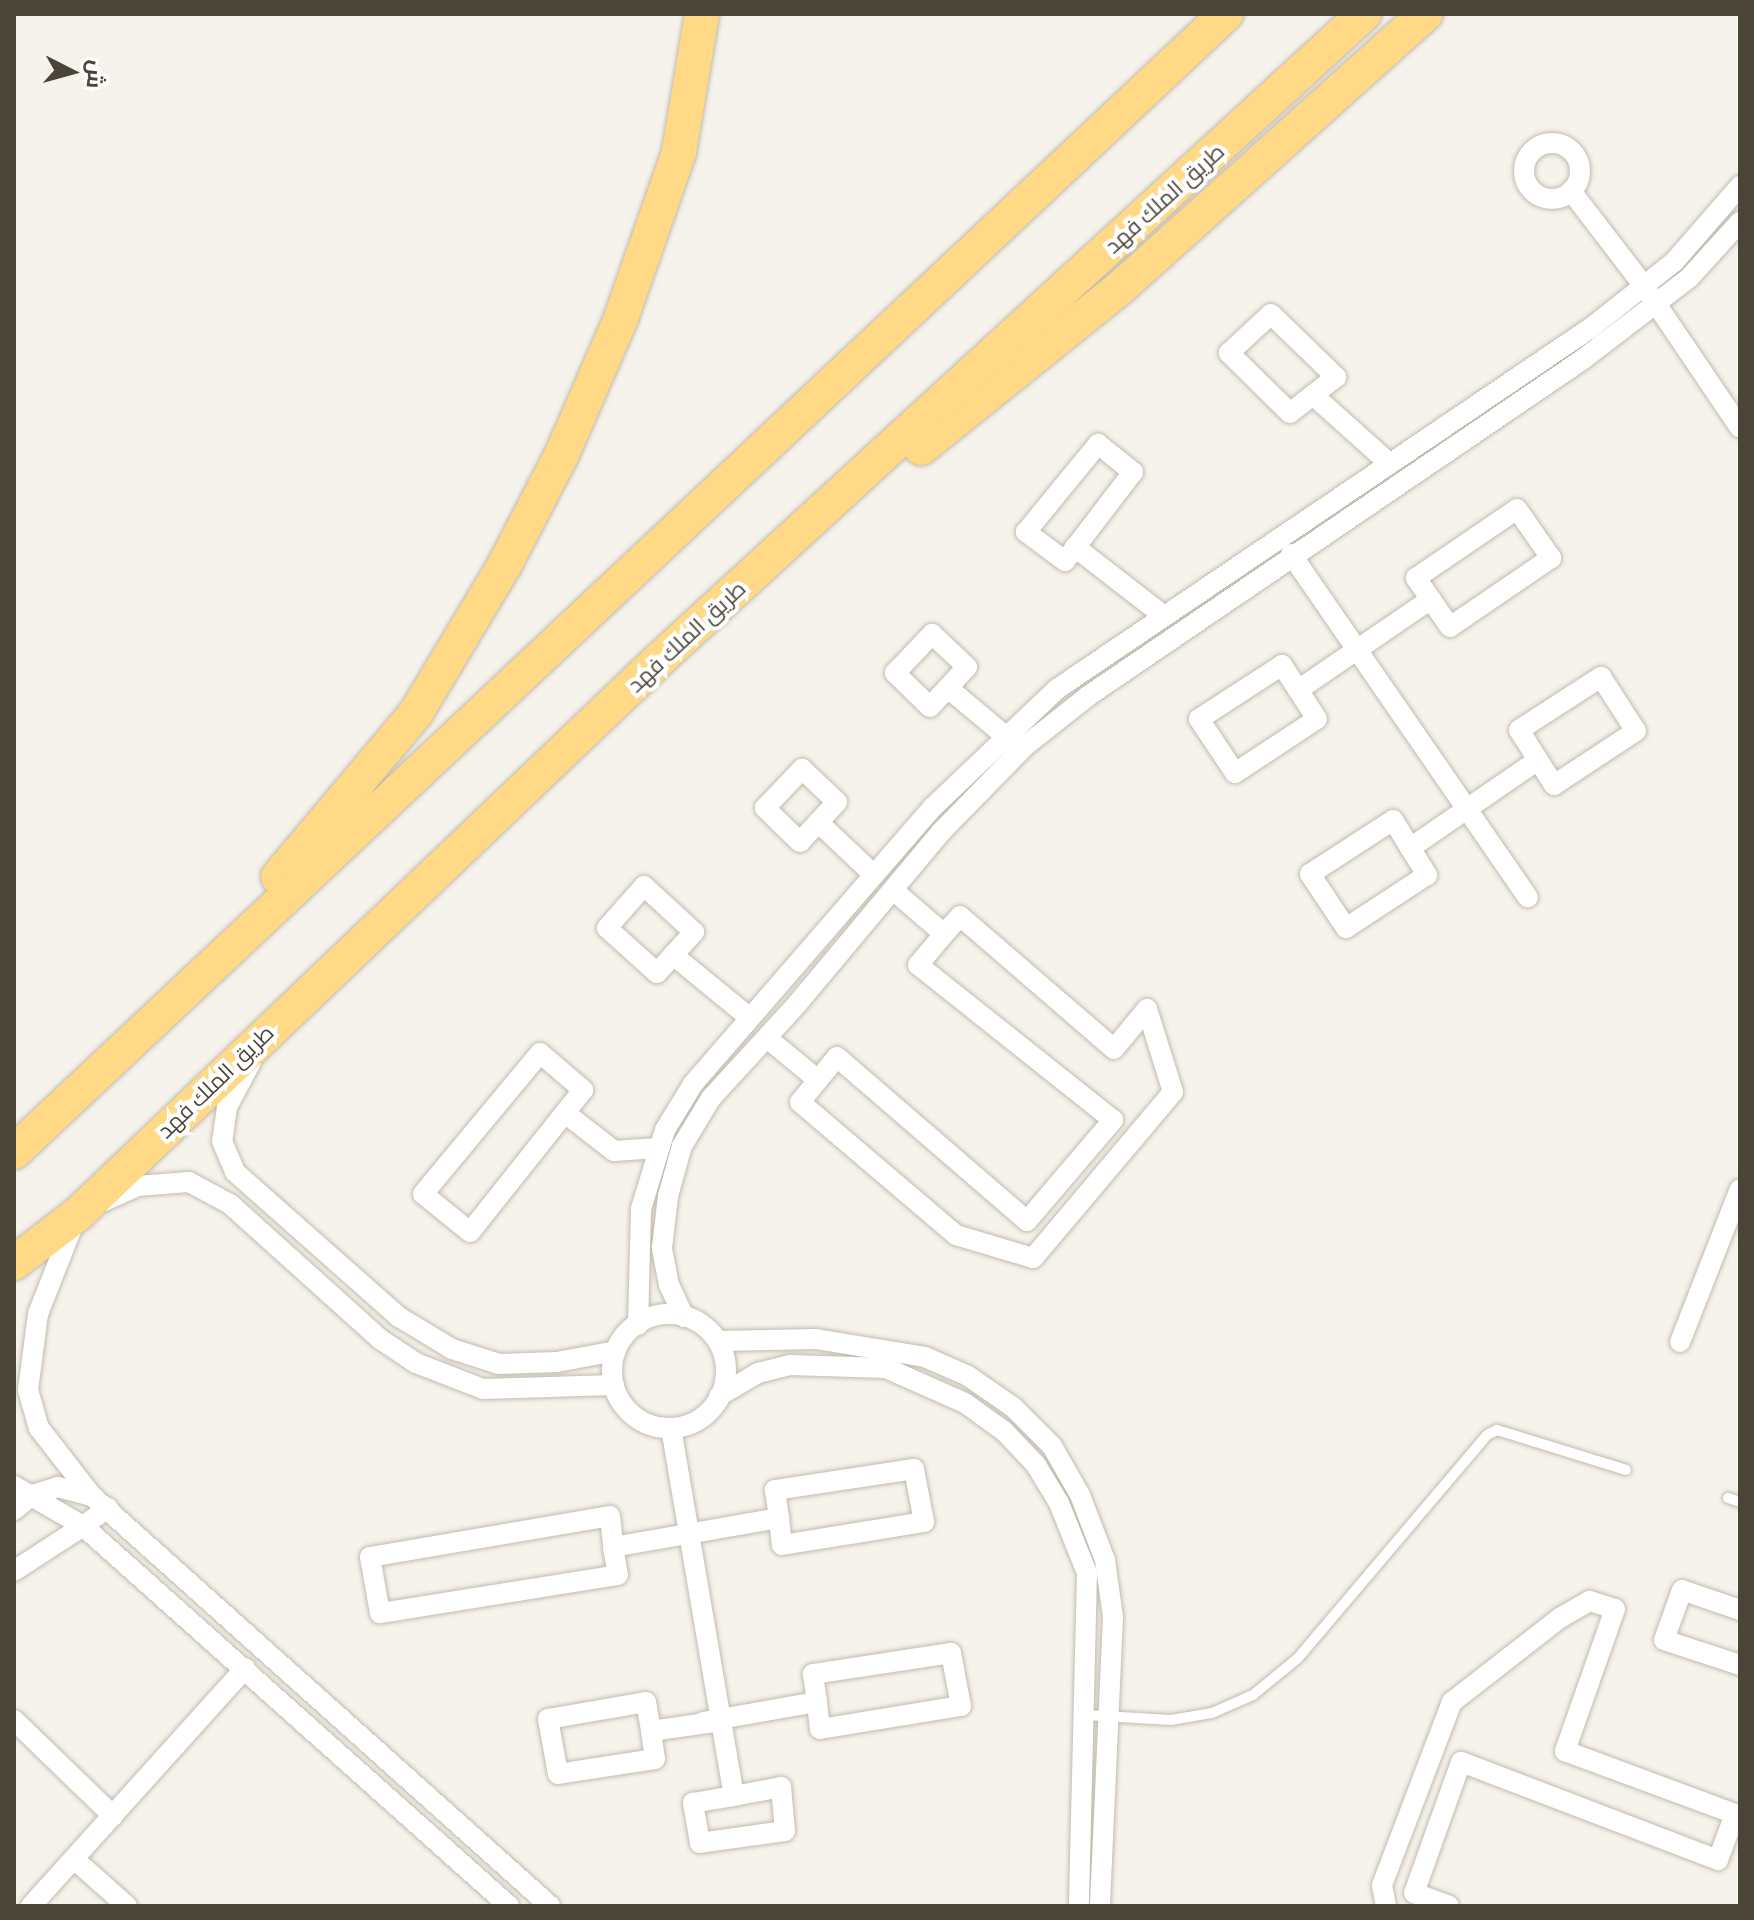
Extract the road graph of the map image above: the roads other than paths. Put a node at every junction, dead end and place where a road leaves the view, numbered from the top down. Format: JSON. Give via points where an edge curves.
{"nodes":[{"id":1,"x":702,"y":14,"type":"edge"},
{"id":2,"x":1226,"y":14,"type":"edge"},
{"id":3,"x":1364,"y":14,"type":"edge"},
{"id":4,"x":1425,"y":14,"type":"edge"},
{"id":5,"x":1740,"y":186,"type":"edge"},
{"id":6,"x":1571,"y":191,"type":"dead end"},
{"id":7,"x":1740,"y":222,"type":"edge"},
{"id":8,"x":1644,"y":286,"type":"junction"},
{"id":9,"x":1656,"y":303,"type":"junction"},
{"id":10,"x":1313,"y":395,"type":"junction"},
{"id":11,"x":1740,"y":428,"type":"edge"},
{"id":12,"x":1390,"y":464,"type":"junction"},
{"id":13,"x":1075,"y":547,"type":"junction"},
{"id":14,"x":1291,"y":554,"type":"junction"},
{"id":15,"x":1431,"y":599,"type":"junction"},
{"id":16,"x":1164,"y":616,"type":"junction"},
{"id":17,"x":1357,"y":649,"type":"junction"},
{"id":18,"x":660,"y":659,"type":"junction"},
{"id":19,"x":948,"y":688,"type":"dead end"},
{"id":20,"x":1298,"y":690,"type":"junction"},
{"id":21,"x":1004,"y":735,"type":"junction"},
{"id":22,"x":1538,"y":760,"type":"junction"},
{"id":23,"x":1467,"y":809,"type":"junction"},
{"id":24,"x":818,"y":822,"type":"dead end"},
{"id":25,"x":1410,"y":848,"type":"junction"},
{"id":26,"x":873,"y":874,"type":"junction"},
{"id":27,"x":893,"y":890,"type":"junction"},
{"id":28,"x":1528,"y":897,"type":"dead end"},
{"id":29,"x":944,"y":934,"type":"junction"},
{"id":30,"x":673,"y":955,"type":"dead end"},
{"id":31,"x":750,"y":1018,"type":"junction"},
{"id":32,"x":269,"y":1029,"type":"junction"},
{"id":33,"x":767,"y":1038,"type":"junction"},
{"id":34,"x":99,"y":1072,"type":"junction"},
{"id":35,"x":818,"y":1080,"type":"junction"},
{"id":36,"x":565,"y":1113,"type":"junction"},
{"id":37,"x":658,"y":1148,"type":"junction"},
{"id":38,"x":14,"y":1152,"type":"edge"},
{"id":39,"x":1740,"y":1189,"type":"edge"},
{"id":40,"x":78,"y":1214,"type":"junction"},
{"id":41,"x":14,"y":1263,"type":"edge"},
{"id":42,"x":684,"y":1317,"type":"junction"},
{"id":43,"x":638,"y":1325,"type":"junction"},
{"id":44,"x":719,"y":1341,"type":"junction"},
{"id":45,"x":1680,"y":1342,"type":"dead end"},
{"id":46,"x":616,"y":1351,"type":"junction"},
{"id":47,"x":614,"y":1385,"type":"junction"},
{"id":48,"x":719,"y":1396,"type":"junction"},
{"id":49,"x":671,"y":1428,"type":"junction"},
{"id":50,"x":1626,"y":1470,"type":"dead end"},
{"id":51,"x":23,"y":1490,"type":"edge"},
{"id":52,"x":1728,"y":1498,"type":"dead end"},
{"id":53,"x":100,"y":1502,"type":"junction"},
{"id":54,"x":1740,"y":1502,"type":"edge"},
{"id":55,"x":14,"y":1510,"type":"edge"},
{"id":56,"x":779,"y":1518,"type":"junction"},
{"id":57,"x":83,"y":1526,"type":"junction"},
{"id":58,"x":690,"y":1537,"type":"junction"},
{"id":59,"x":613,"y":1547,"type":"junction"},
{"id":60,"x":14,"y":1571,"type":"edge"},
{"id":61,"x":1740,"y":1610,"type":"edge"},
{"id":62,"x":1740,"y":1665,"type":"edge"},
{"id":63,"x":245,"y":1668,"type":"junction"},
{"id":64,"x":817,"y":1702,"type":"junction"},
{"id":65,"x":1086,"y":1715,"type":"junction"},
{"id":66,"x":1109,"y":1717,"type":"junction"},
{"id":67,"x":14,"y":1720,"type":"edge"},
{"id":68,"x":715,"y":1721,"type":"junction"},
{"id":69,"x":651,"y":1731,"type":"junction"},
{"id":70,"x":734,"y":1796,"type":"junction"},
{"id":71,"x":113,"y":1816,"type":"junction"},
{"id":72,"x":1734,"y":1836,"type":"edge"},
{"id":73,"x":74,"y":1859,"type":"junction"},
{"id":74,"x":31,"y":1906,"type":"edge"},
{"id":75,"x":127,"y":1906,"type":"edge"},
{"id":76,"x":509,"y":1906,"type":"edge"},
{"id":77,"x":550,"y":1906,"type":"edge"},
{"id":78,"x":1079,"y":1906,"type":"edge"},
{"id":79,"x":1100,"y":1906,"type":"edge"},
{"id":80,"x":1386,"y":1906,"type":"edge"},
{"id":81,"x":1449,"y":1906,"type":"edge"}],
"edges":[{"from":1,"to":34,"type":"highway","via":[[679,152],[621,318],[562,454],[505,564],[416,713],[319,831]]},
{"from":2,"to":34,"type":"highway"},
{"from":3,"to":18,"type":"highway","name":"طريق الملك فهد"},
{"from":4,"to":18,"type":"highway","via":[[1121,287]]},
{"from":5,"to":8,"type":"street","via":[[1674,262]]},
{"from":6,"to":8,"type":"street"},
{"from":7,"to":9,"type":"street","via":[[1689,278]]},
{"from":8,"to":9,"type":"street"},
{"from":8,"to":12,"type":"street"},
{"from":9,"to":11,"type":"street"},
{"from":9,"to":14,"type":"street","via":[[1582,360]]},
{"from":10,"to":10,"type":"street","via":[[1336,377],[1271,314],[1229,353],[1290,413]]},
{"from":10,"to":12,"type":"street"},
{"from":12,"to":16,"type":"street"},
{"from":13,"to":13,"type":"street","via":[[1133,472],[1098,444],[1026,532],[1065,561]]},
{"from":13,"to":16,"type":"street"},
{"from":14,"to":17,"type":"street"},
{"from":14,"to":27,"type":"street","via":[[1025,746]]},
{"from":15,"to":15,"type":"street","via":[[1416,578],[1517,509],[1551,558],[1450,627]]},
{"from":15,"to":17,"type":"street"},
{"from":16,"to":21,"type":"street","via":[[1057,689]]},
{"from":17,"to":20,"type":"street"},
{"from":17,"to":23,"type":"street"},
{"from":18,"to":32,"type":"highway","name":"طريق الملك فهد"},
{"from":19,"to":21,"type":"street"},
{"from":20,"to":20,"type":"street","via":[[1282,665],[1199,719],[1235,773],[1317,719]]},
{"from":21,"to":26,"type":"street"},
{"from":22,"to":22,"type":"street","via":[[1554,785],[1636,731],[1601,677],[1519,730]]},
{"from":22,"to":23,"type":"street"},
{"from":23,"to":25,"type":"street"},
{"from":23,"to":28,"type":"street"},
{"from":24,"to":26,"type":"street"},
{"from":25,"to":25,"type":"street","via":[[1393,820],[1310,874],[1346,928],[1427,875]]},
{"from":26,"to":31,"type":"street"},
{"from":27,"to":29,"type":"street"},
{"from":27,"to":33,"type":"street"},
{"from":29,"to":35,"type":"street","via":[[918,965],[1113,1120],[1027,1221],[837,1057]]},
{"from":29,"to":35,"type":"street","via":[[960,916],[1114,1049],[1147,1009],[1173,1092],[1033,1258],[956,1235],[800,1102]]},
{"from":30,"to":31,"type":"street"},
{"from":31,"to":37,"type":"street","via":[[693,1084]]},
{"from":32,"to":40,"type":"highway","name":"طريق الملك فهد"},
{"from":32,"to":46,"type":"street","via":[[227,1107],[222,1141],[235,1172],[399,1317],[452,1349],[499,1364],[557,1362]]},
{"from":33,"to":35,"type":"street"},
{"from":33,"to":42,"type":"street","via":[[711,1098],[682,1146],[668,1196],[662,1248],[669,1285]]},
{"from":34,"to":38,"type":"highway"},
{"from":36,"to":36,"type":"street","via":[[583,1090],[540,1053],[423,1194],[470,1232]]},
{"from":36,"to":37,"type":"street","via":[[614,1151]]},
{"from":37,"to":43,"type":"street","via":[[641,1209]]},
{"from":39,"to":45,"type":"street"},
{"from":40,"to":41,"type":"highway","name":"طريق الملك فهد"},
{"from":40,"to":47,"type":"street","via":[[137,1186],[189,1182],[230,1204],[380,1339],[416,1363],[483,1389]]},
{"from":40,"to":53,"type":"street","via":[[38,1314],[28,1390],[39,1428]]},
{"from":42,"to":43,"type":"street","via":[[656,1314]]},
{"from":42,"to":44,"type":"street","via":[[693,1318]]},
{"from":43,"to":46,"type":"street","via":[[625,1332]]},
{"from":44,"to":48,"type":"street","via":[[727,1377]]},
{"from":44,"to":66,"type":"street","via":[[816,1339],[887,1347],[968,1376],[1013,1407],[1052,1446],[1080,1495],[1105,1560],[1113,1617]]},
{"from":46,"to":47,"type":"street","via":[[610,1365]]},
{"from":47,"to":49,"type":"street","via":[[618,1401],[645,1425]]},
{"from":48,"to":49,"type":"street","via":[[712,1411],[681,1429]]},
{"from":48,"to":65,"type":"street","via":[[758,1373],[790,1365],[886,1368],[965,1403],[1004,1431],[1036,1465],[1059,1503],[1087,1573]]},
{"from":49,"to":58,"type":"street"},
{"from":50,"to":66,"type":"lane","via":[[1497,1430],[1487,1435],[1298,1658],[1253,1695],[1212,1713],[1171,1720]]},
{"from":51,"to":53,"type":"street","via":[[58,1487]]},
{"from":51,"to":55,"type":"street"},
{"from":51,"to":57,"type":"street"},
{"from":52,"to":54,"type":"lane"},
{"from":53,"to":57,"type":"street"},
{"from":53,"to":77,"type":"street"},
{"from":56,"to":56,"type":"street","via":[[775,1490],[914,1469],[924,1522],[782,1545]]},
{"from":56,"to":58,"type":"street"},
{"from":57,"to":60,"type":"street"},
{"from":57,"to":63,"type":"street"},
{"from":58,"to":59,"type":"street"},
{"from":58,"to":68,"type":"street"},
{"from":59,"to":59,"type":"street","via":[[610,1516],[370,1557],[380,1613],[618,1575]]},
{"from":61,"to":62,"type":"street","via":[[1682,1590],[1664,1640]]},
{"from":63,"to":71,"type":"street"},
{"from":63,"to":76,"type":"street"},
{"from":64,"to":64,"type":"street","via":[[813,1674],[951,1653],[961,1706],[820,1729]]},
{"from":64,"to":68,"type":"street"},
{"from":65,"to":66,"type":"lane"},
{"from":65,"to":78,"type":"street"},
{"from":66,"to":79,"type":"street"},
{"from":67,"to":71,"type":"street"},
{"from":68,"to":69,"type":"street"},
{"from":68,"to":70,"type":"street"},
{"from":69,"to":69,"type":"street","via":[[646,1702],[548,1719],[558,1774],[655,1759]]},
{"from":70,"to":70,"type":"street","via":[[781,1787],[785,1831],[700,1843],[693,1803]]},
{"from":71,"to":73,"type":"street"},
{"from":72,"to":80,"type":"street","via":[[1735,1814],[1565,1751],[1615,1609],[1590,1601],[1452,1702],[1382,1885]]},
{"from":72,"to":81,"type":"street","via":[[1718,1860],[1461,1762],[1414,1893]]},
{"from":73,"to":74,"type":"street"},
{"from":73,"to":75,"type":"street"}]}
